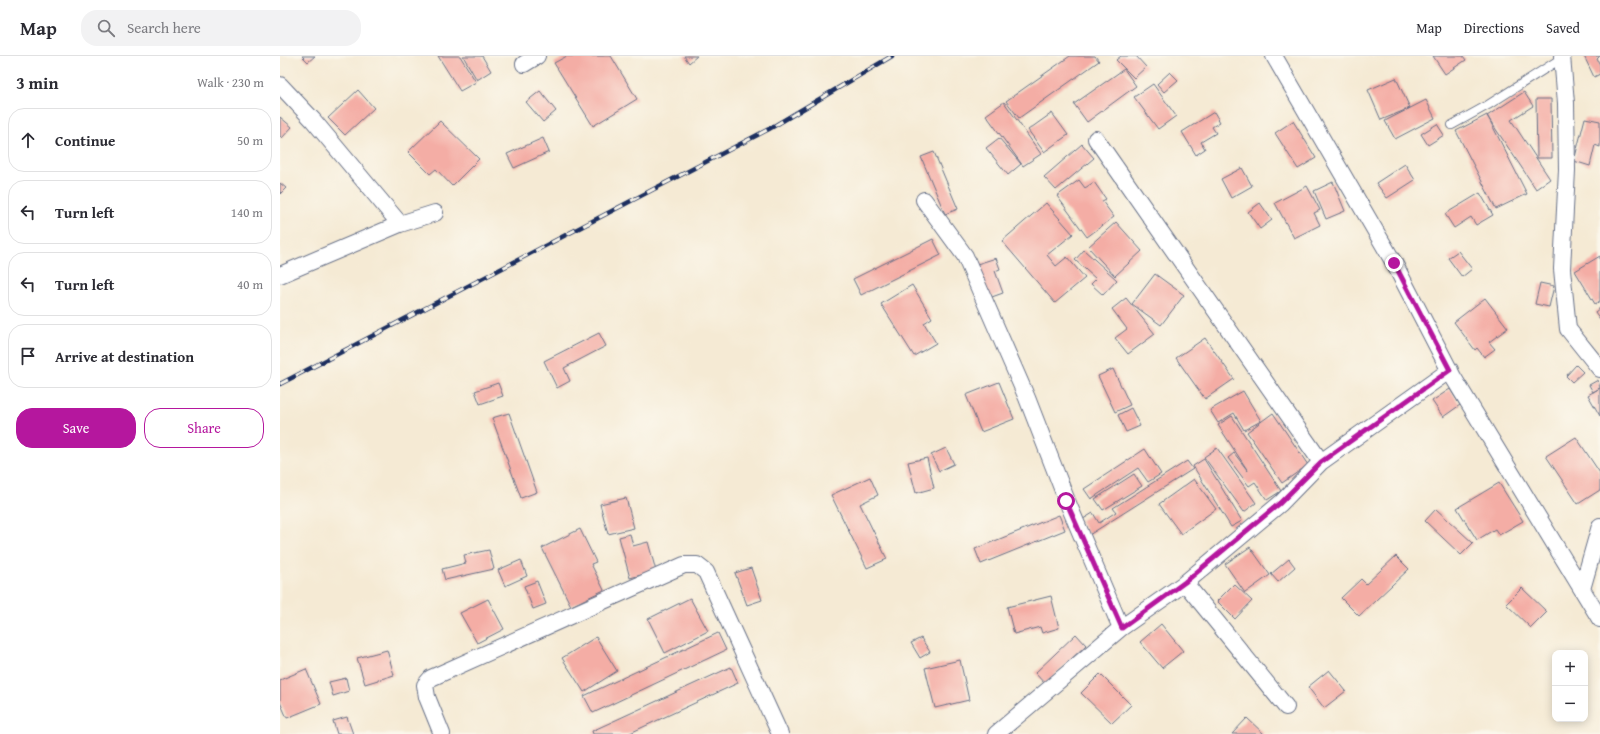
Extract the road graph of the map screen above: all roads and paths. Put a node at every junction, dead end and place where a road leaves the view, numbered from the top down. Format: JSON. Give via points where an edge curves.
{"nodes":[{"id":1,"x":538,"y":56,"type":"edge"},
{"id":2,"x":1274,"y":56,"type":"edge"},
{"id":3,"x":1562,"y":57,"type":"edge"},
{"id":4,"x":524,"y":64,"type":"dead end"},
{"id":5,"x":280,"y":85,"type":"edge"},
{"id":6,"x":1452,"y":125,"type":"dead end"},
{"id":7,"x":1096,"y":139,"type":"dead end"},
{"id":8,"x":924,"y":200,"type":"dead end"},
{"id":9,"x":435,"y":213,"type":"dead end"},
{"id":10,"x":400,"y":224,"type":"junction"},
{"id":11,"x":280,"y":275,"type":"edge"},
{"id":12,"x":1600,"y":369,"type":"edge"},
{"id":13,"x":1450,"y":370,"type":"junction"},
{"id":14,"x":1321,"y":462,"type":"junction"},
{"id":15,"x":1600,"y":526,"type":"edge"},
{"id":16,"x":1185,"y":582,"type":"junction"},
{"id":17,"x":1582,"y":589,"type":"junction"},
{"id":18,"x":1600,"y":619,"type":"edge"},
{"id":19,"x":1122,"y":628,"type":"junction"},
{"id":20,"x":1286,"y":707,"type":"dead end"},
{"id":21,"x":442,"y":734,"type":"edge"},
{"id":22,"x":780,"y":734,"type":"edge"},
{"id":23,"x":996,"y":734,"type":"edge"}],
"edges":[{"from":1,"to":4,"type":"street"},
{"from":2,"to":13,"type":"street","via":[[1394,263]]},
{"from":3,"to":6,"type":"lane"},
{"from":3,"to":12,"type":"street","via":[[1567,163],[1562,269],[1568,329]]},
{"from":5,"to":10,"type":"street","via":[[313,120]]},
{"from":7,"to":14,"type":"street"},
{"from":8,"to":19,"type":"street","via":[[964,256],[1027,398],[1066,501]]},
{"from":9,"to":10,"type":"street"},
{"from":10,"to":11,"type":"street"},
{"from":13,"to":14,"type":"street"},
{"from":13,"to":17,"type":"street"},
{"from":14,"to":16,"type":"street","via":[[1280,503]]},
{"from":15,"to":17,"type":"street"},
{"from":16,"to":19,"type":"street"},
{"from":16,"to":20,"type":"street"},
{"from":17,"to":18,"type":"street"},
{"from":19,"to":23,"type":"street"},
{"from":21,"to":22,"type":"street","via":[[427,697],[425,685],[431,678],[684,565],[697,565],[706,572]]}]}
